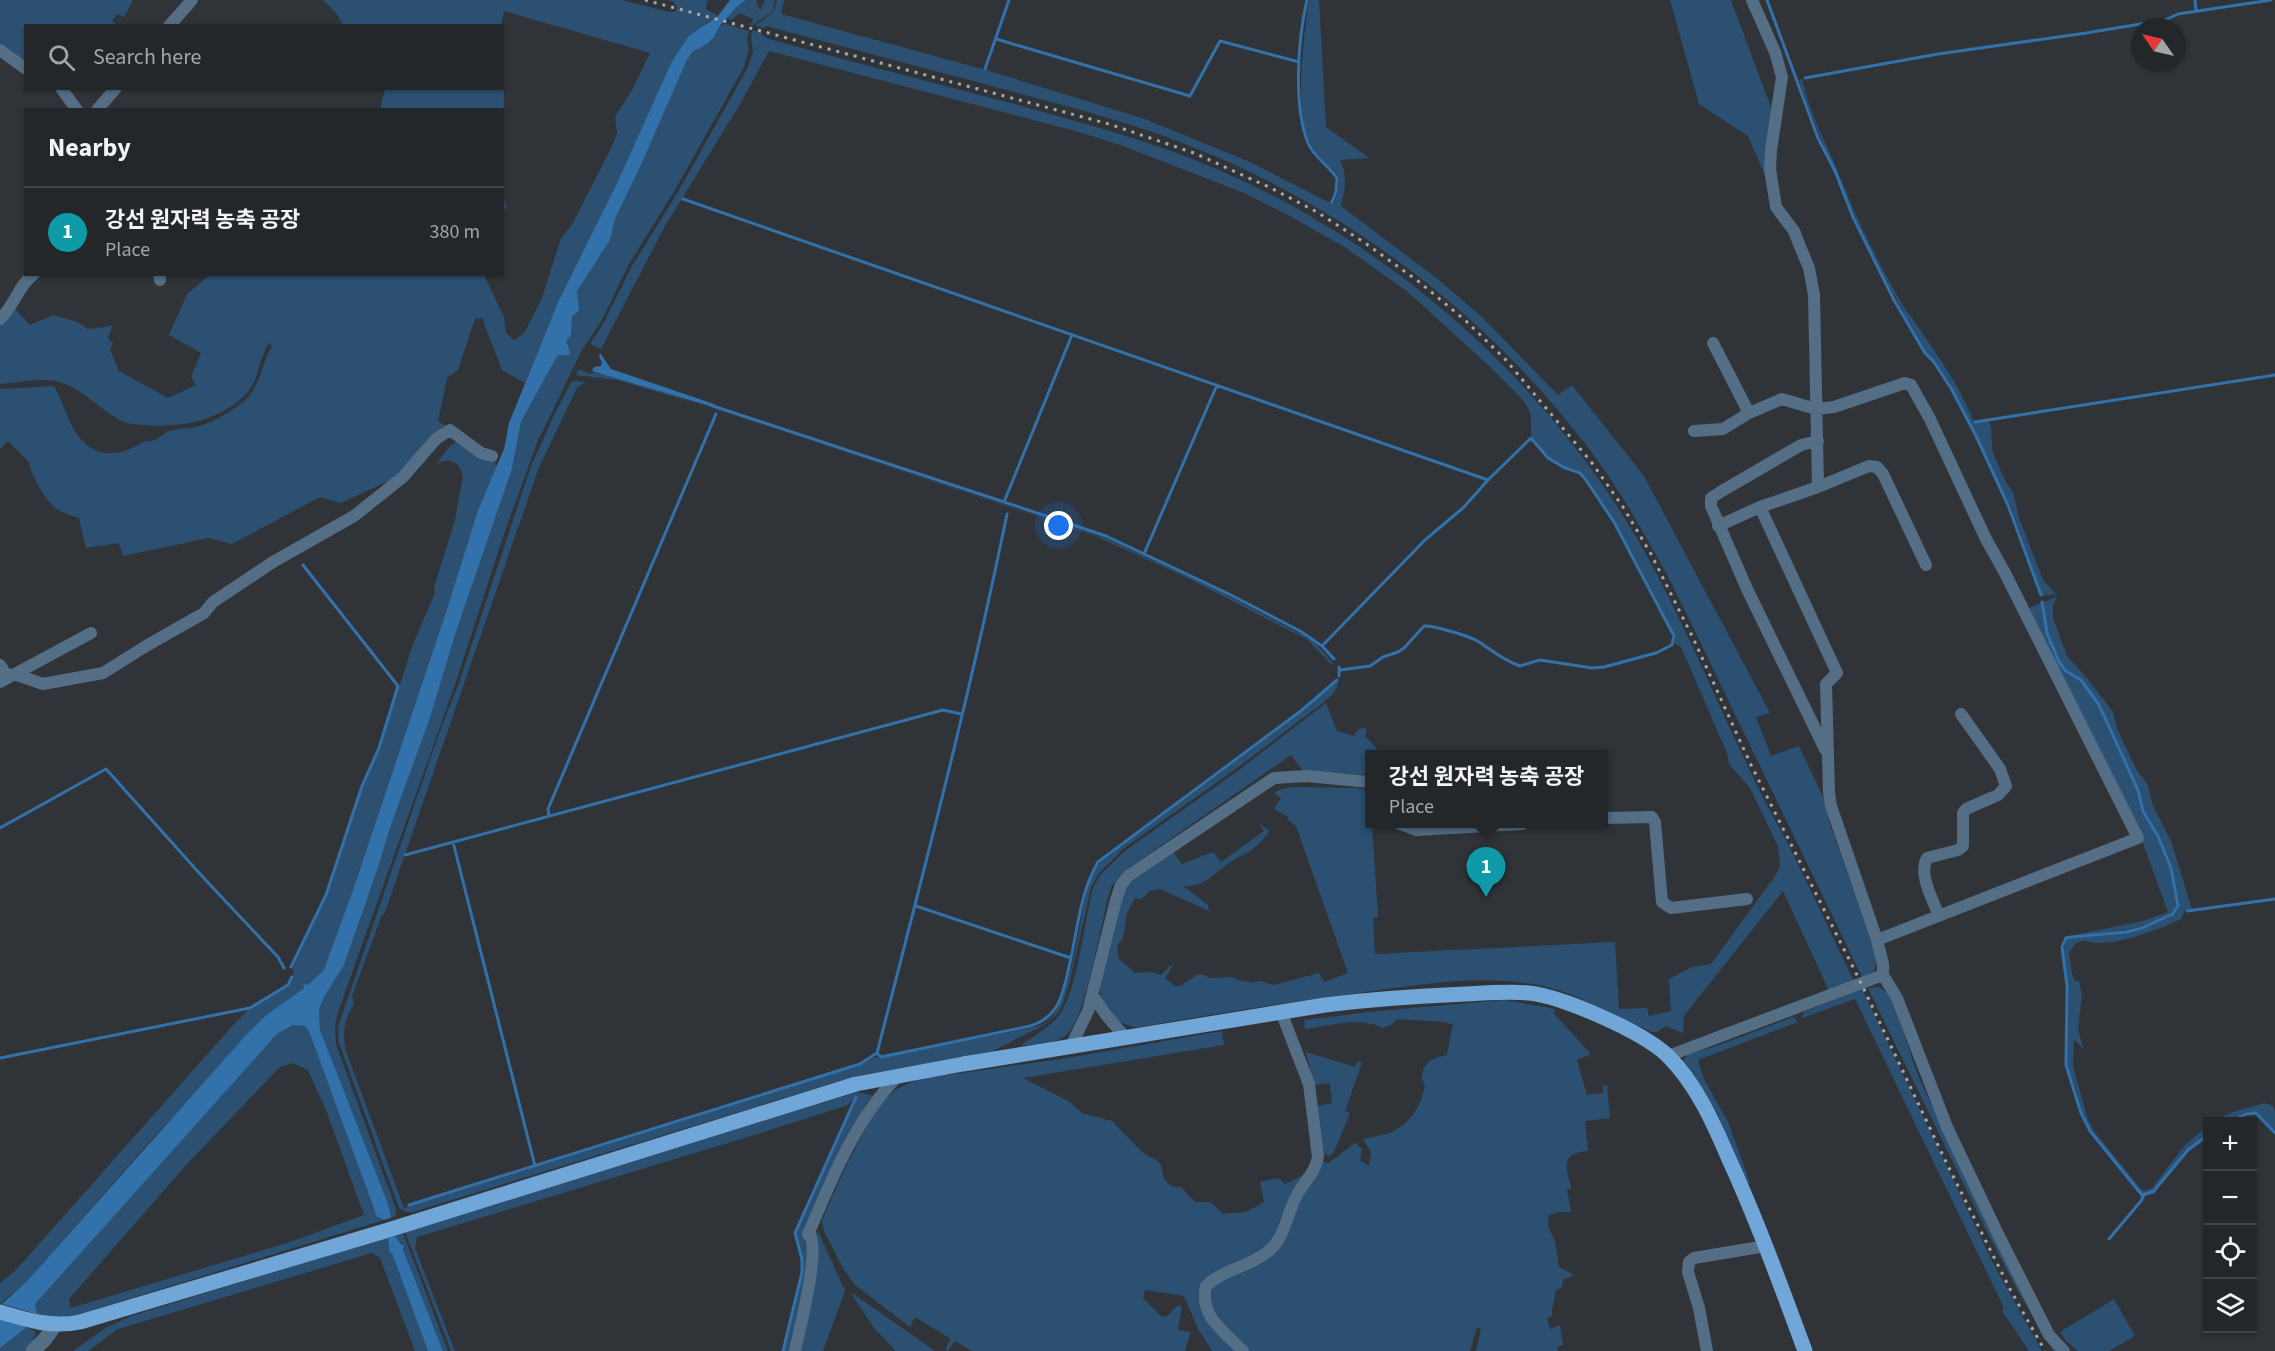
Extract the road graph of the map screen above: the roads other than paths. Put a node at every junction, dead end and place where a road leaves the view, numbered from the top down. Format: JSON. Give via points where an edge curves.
{"nodes":[{"id":1,"x":192,"y":0,"type":"edge"},
{"id":2,"x":1752,"y":0,"type":"edge"},
{"id":3,"x":171,"y":24,"type":"edge"},
{"id":4,"x":0,"y":50,"type":"edge"},
{"id":5,"x":24,"y":68,"type":"edge"},
{"id":6,"x":62,"y":90,"type":"edge"},
{"id":7,"x":114,"y":90,"type":"edge"},
{"id":8,"x":76,"y":108,"type":"edge"},
{"id":9,"x":99,"y":108,"type":"edge"},
{"id":10,"x":32,"y":276,"type":"edge"},
{"id":11,"x":0,"y":319,"type":"edge"},
{"id":12,"x":1713,"y":343,"type":"dead end"},
{"id":13,"x":1816,"y":409,"type":"junction"},
{"id":14,"x":1749,"y":413,"type":"junction"},
{"id":15,"x":1694,"y":431,"type":"dead end"},
{"id":16,"x":1818,"y":441,"type":"junction"},
{"id":17,"x":492,"y":456,"type":"dead end"},
{"id":18,"x":1818,"y":487,"type":"junction"},
{"id":19,"x":1760,"y":507,"type":"junction"},
{"id":20,"x":1718,"y":526,"type":"junction"},
{"id":21,"x":1926,"y":565,"type":"dead end"},
{"id":22,"x":91,"y":633,"type":"dead end"},
{"id":23,"x":0,"y":665,"type":"edge"},
{"id":24,"x":7,"y":678,"type":"edge"},
{"id":25,"x":1961,"y":714,"type":"dead end"},
{"id":26,"x":1828,"y":755,"type":"junction"},
{"id":27,"x":1365,"y":782,"type":"edge"},
{"id":28,"x":1608,"y":818,"type":"edge"},
{"id":29,"x":1411,"y":828,"type":"edge"},
{"id":30,"x":1451,"y":828,"type":"edge"},
{"id":31,"x":1747,"y":899,"type":"dead end"},
{"id":32,"x":1939,"y":916,"type":"junction"},
{"id":33,"x":1877,"y":940,"type":"junction"},
{"id":34,"x":1883,"y":975,"type":"junction"},
{"id":35,"x":1092,"y":995,"type":"junction"},
{"id":36,"x":1281,"y":1012,"type":"junction"},
{"id":37,"x":1125,"y":1037,"type":"junction"},
{"id":38,"x":1070,"y":1048,"type":"junction"},
{"id":39,"x":1668,"y":1056,"type":"junction"},
{"id":40,"x":898,"y":1075,"type":"junction"},
{"id":41,"x":1766,"y":1246,"type":"junction"},
{"id":42,"x":0,"y":1311,"type":"edge"},
{"id":43,"x":55,"y":1325,"type":"junction"},
{"id":44,"x":33,"y":1351,"type":"edge"},
{"id":45,"x":795,"y":1351,"type":"edge"},
{"id":46,"x":1243,"y":1351,"type":"edge"},
{"id":47,"x":1707,"y":1351,"type":"edge"},
{"id":48,"x":1805,"y":1351,"type":"edge"},
{"id":49,"x":2064,"y":1351,"type":"edge"}],
"edges":[{"from":1,"to":3,"type":"street"},
{"from":2,"to":13,"type":"street","via":[[1781,71],[1770,169],[1776,207],[1794,231],[1809,268],[1814,295]]},
{"from":4,"to":5,"type":"street"},
{"from":6,"to":8,"type":"street"},
{"from":7,"to":9,"type":"street"},
{"from":10,"to":11,"type":"street"},
{"from":12,"to":14,"type":"street"},
{"from":13,"to":14,"type":"street","via":[[1782,399]]},
{"from":13,"to":16,"type":"street"},
{"from":13,"to":32,"type":"street","via":[[1834,407],[1905,382],[1916,393],[2138,838]]},
{"from":14,"to":15,"type":"street","via":[[1723,429]]},
{"from":16,"to":18,"type":"street"},
{"from":16,"to":20,"type":"street","via":[[1801,446],[1711,498]]},
{"from":17,"to":24,"type":"street","via":[[481,453],[450,430],[436,439],[403,477],[354,516],[273,562],[213,602],[204,613],[103,673],[43,684]]},
{"from":18,"to":19,"type":"street"},
{"from":18,"to":21,"type":"street","via":[[1869,466],[1877,467]]},
{"from":19,"to":20,"type":"street"},
{"from":19,"to":26,"type":"street","via":[[1836,673],[1826,684]]},
{"from":20,"to":26,"type":"street"},
{"from":22,"to":24,"type":"street"},
{"from":23,"to":24,"type":"street"},
{"from":25,"to":32,"type":"street","via":[[2000,769],[2006,786],[1998,795],[1962,813],[1963,846],[1927,858],[1928,887]]},
{"from":26,"to":33,"type":"street","via":[[1831,806]]},
{"from":27,"to":35,"type":"street","via":[[1307,776],[1274,778],[1128,876],[1116,900]]},
{"from":28,"to":31,"type":"street","via":[[1652,817],[1662,902],[1666,906]]},
{"from":29,"to":30,"type":"street"},
{"from":32,"to":33,"type":"street"},
{"from":33,"to":34,"type":"street"},
{"from":34,"to":39,"type":"street"},
{"from":34,"to":49,"type":"street","via":[[1897,998],[1947,1127],[1998,1234],[2049,1335]]},
{"from":35,"to":37,"type":"street"},
{"from":35,"to":38,"type":"street"},
{"from":36,"to":37,"type":"main road"},
{"from":36,"to":39,"type":"main road","via":[[1381,999],[1533,993],[1568,1002],[1651,1042]]},
{"from":36,"to":46,"type":"street","via":[[1309,1084],[1318,1157],[1279,1240],[1271,1249],[1206,1286],[1204,1302],[1210,1317]]},
{"from":37,"to":38,"type":"main road"},
{"from":38,"to":40,"type":"main road"},
{"from":39,"to":41,"type":"main road","via":[[1709,1113]]},
{"from":40,"to":43,"type":"main road","via":[[845,1087],[95,1318]]},
{"from":40,"to":45,"type":"street","via":[[866,1113],[809,1233],[814,1246]]},
{"from":41,"to":47,"type":"street","via":[[1689,1262]]},
{"from":41,"to":48,"type":"main road"},
{"from":42,"to":43,"type":"main road"},
{"from":43,"to":44,"type":"street"}]}
